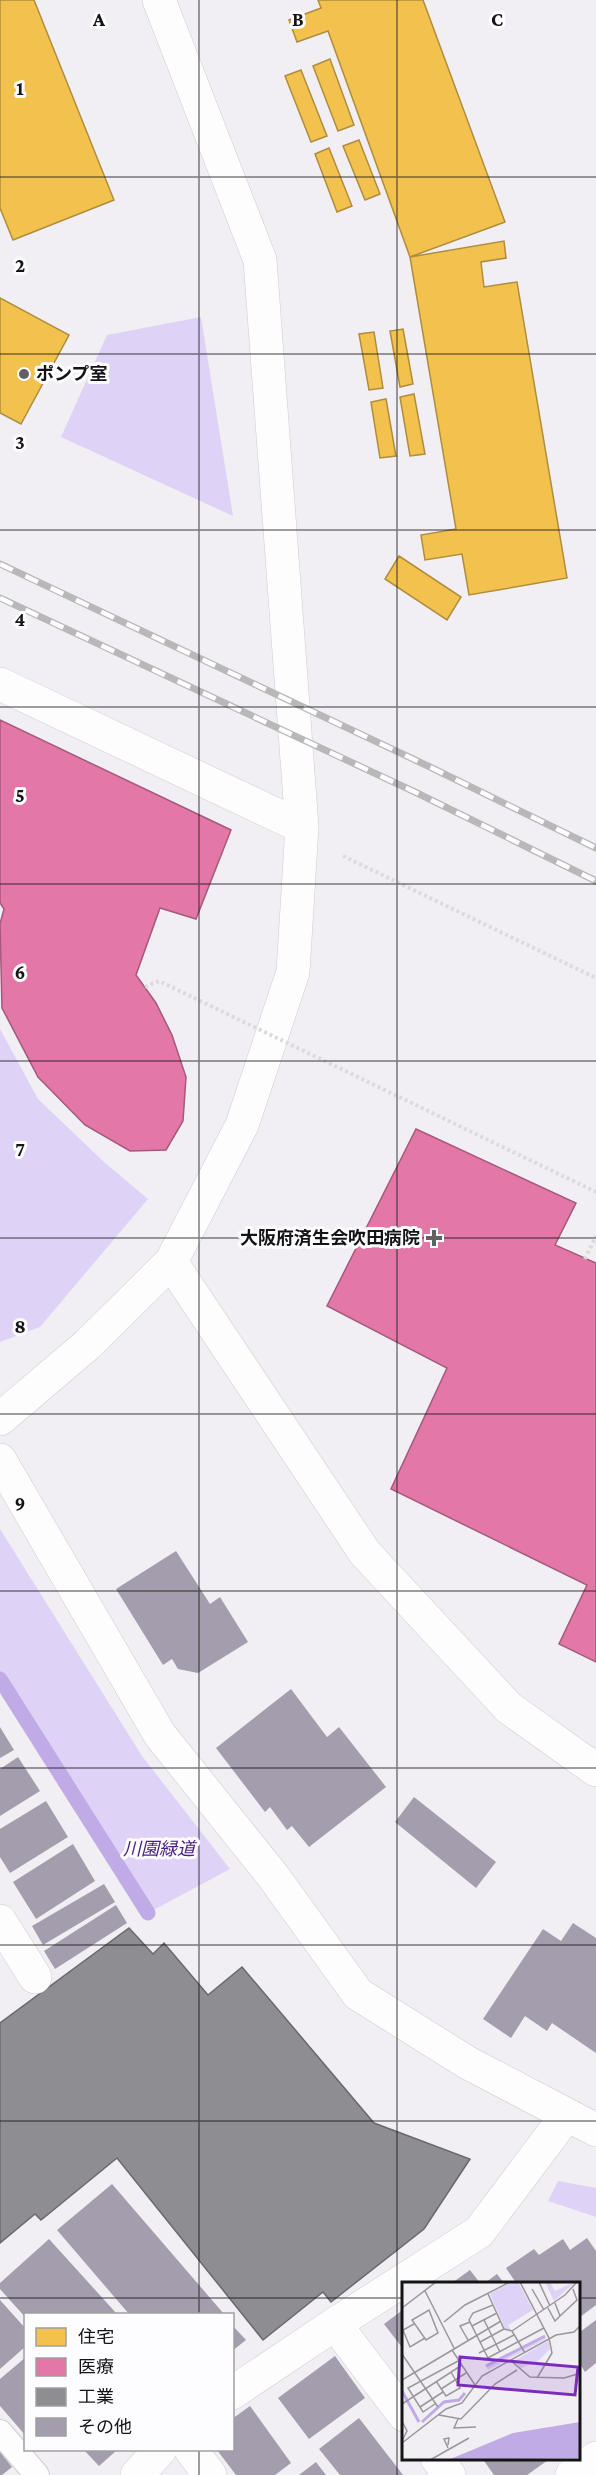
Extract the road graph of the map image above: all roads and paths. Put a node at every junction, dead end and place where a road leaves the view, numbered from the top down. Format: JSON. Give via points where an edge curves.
{"nodes":[{"id":1,"x":159,"y":0,"type":"edge"},
{"id":2,"x":0,"y":684,"type":"edge"},
{"id":3,"x":302,"y":827,"type":"junction"},
{"id":4,"x":340,"y":855,"type":"dead end"},
{"id":5,"x":596,"y":978,"type":"edge"},
{"id":6,"x":145,"y":987,"type":"dead end"},
{"id":7,"x":596,"y":1192,"type":"edge"},
{"id":8,"x":596,"y":1236,"type":"edge"},
{"id":9,"x":585,"y":1259,"type":"dead end"},
{"id":10,"x":171,"y":1262,"type":"junction"},
{"id":11,"x":0,"y":1419,"type":"edge"},
{"id":12,"x":0,"y":1460,"type":"edge"},
{"id":13,"x":596,"y":1770,"type":"edge"},
{"id":14,"x":0,"y":1921,"type":"edge"},
{"id":15,"x":35,"y":1977,"type":"dead end"},
{"id":16,"x":566,"y":2115,"type":"junction"},
{"id":17,"x":596,"y":2130,"type":"edge"},
{"id":18,"x":335,"y":2324,"type":"junction"},
{"id":19,"x":234,"y":2392,"type":"edge"},
{"id":20,"x":402,"y":2412,"type":"edge"},
{"id":21,"x":0,"y":2432,"type":"edge"},
{"id":22,"x":159,"y":2451,"type":"edge"},
{"id":23,"x":192,"y":2451,"type":"edge"},
{"id":24,"x":596,"y":2458,"type":"edge"},
{"id":25,"x":438,"y":2460,"type":"edge"},
{"id":26,"x":37,"y":2475,"type":"edge"},
{"id":27,"x":137,"y":2475,"type":"edge"},
{"id":28,"x":210,"y":2475,"type":"edge"},
{"id":29,"x":449,"y":2475,"type":"edge"},
{"id":30,"x":572,"y":2475,"type":"edge"}],
"edges":[{"from":1,"to":3,"type":"street","via":[[260,260]]},
{"from":2,"to":3,"type":"street"},
{"from":3,"to":10,"type":"street","via":[[293,972],[242,1125]]},
{"from":4,"to":5,"type":"path"},
{"from":6,"to":7,"type":"path","bridge":true,"via":[[159,981]]},
{"from":8,"to":9,"type":"path"},
{"from":10,"to":11,"type":"street","via":[[87,1346]]},
{"from":10,"to":13,"type":"street","via":[[366,1553],[509,1708]]},
{"from":12,"to":16,"type":"street","via":[[160,1735],[273,1876],[358,1994],[468,2063]]},
{"from":14,"to":15,"type":"street"},
{"from":16,"to":17,"type":"street"},
{"from":16,"to":18,"type":"street","via":[[479,2232]]},
{"from":18,"to":19,"type":"street"},
{"from":18,"to":20,"type":"street"},
{"from":21,"to":26,"type":"lane"},
{"from":22,"to":27,"type":"street"},
{"from":23,"to":28,"type":"street"},
{"from":24,"to":30,"type":"street"},
{"from":25,"to":29,"type":"street"}]}
